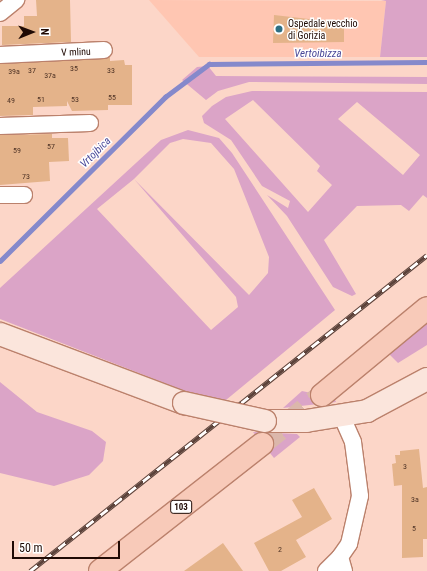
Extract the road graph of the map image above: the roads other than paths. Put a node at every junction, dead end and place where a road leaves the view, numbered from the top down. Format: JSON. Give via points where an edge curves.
{"nodes":[{"id":1,"x":16,"y":0,"type":"edge"},
{"id":2,"x":0,"y":13,"type":"edge"},
{"id":3,"x":104,"y":50,"type":"dead end"},
{"id":4,"x":0,"y":55,"type":"edge"},
{"id":5,"x":90,"y":123,"type":"dead end"},
{"id":6,"x":0,"y":126,"type":"edge"},
{"id":7,"x":0,"y":195,"type":"edge"},
{"id":8,"x":24,"y":195,"type":"dead end"},
{"id":9,"x":427,"y":308,"type":"edge"},
{"id":10,"x":0,"y":334,"type":"edge"},
{"id":11,"x":427,"y":380,"type":"edge"},
{"id":12,"x":322,"y":395,"type":"tunnel mouth"},
{"id":13,"x":342,"y":417,"type":"junction"},
{"id":14,"x":262,"y":444,"type":"tunnel mouth"},
{"id":15,"x":342,"y":564,"type":"edge"},
{"id":16,"x":100,"y":571,"type":"edge"},
{"id":17,"x":326,"y":571,"type":"edge"}],
"edges":[{"from":1,"to":2,"type":"street"},
{"from":3,"to":4,"type":"street","name":"V mlinu"},
{"from":5,"to":6,"type":"street"},
{"from":7,"to":8,"type":"street"},
{"from":9,"to":12,"type":"main road"},
{"from":10,"to":13,"type":"street","bridge":true,"via":[[184,403],[265,421]]},
{"from":11,"to":13,"type":"street","via":[[381,405]]},
{"from":13,"to":15,"type":"street","via":[[358,465],[360,496]]},
{"from":14,"to":16,"type":"main road","number":"103"},
{"from":15,"to":17,"type":"street"}]}
